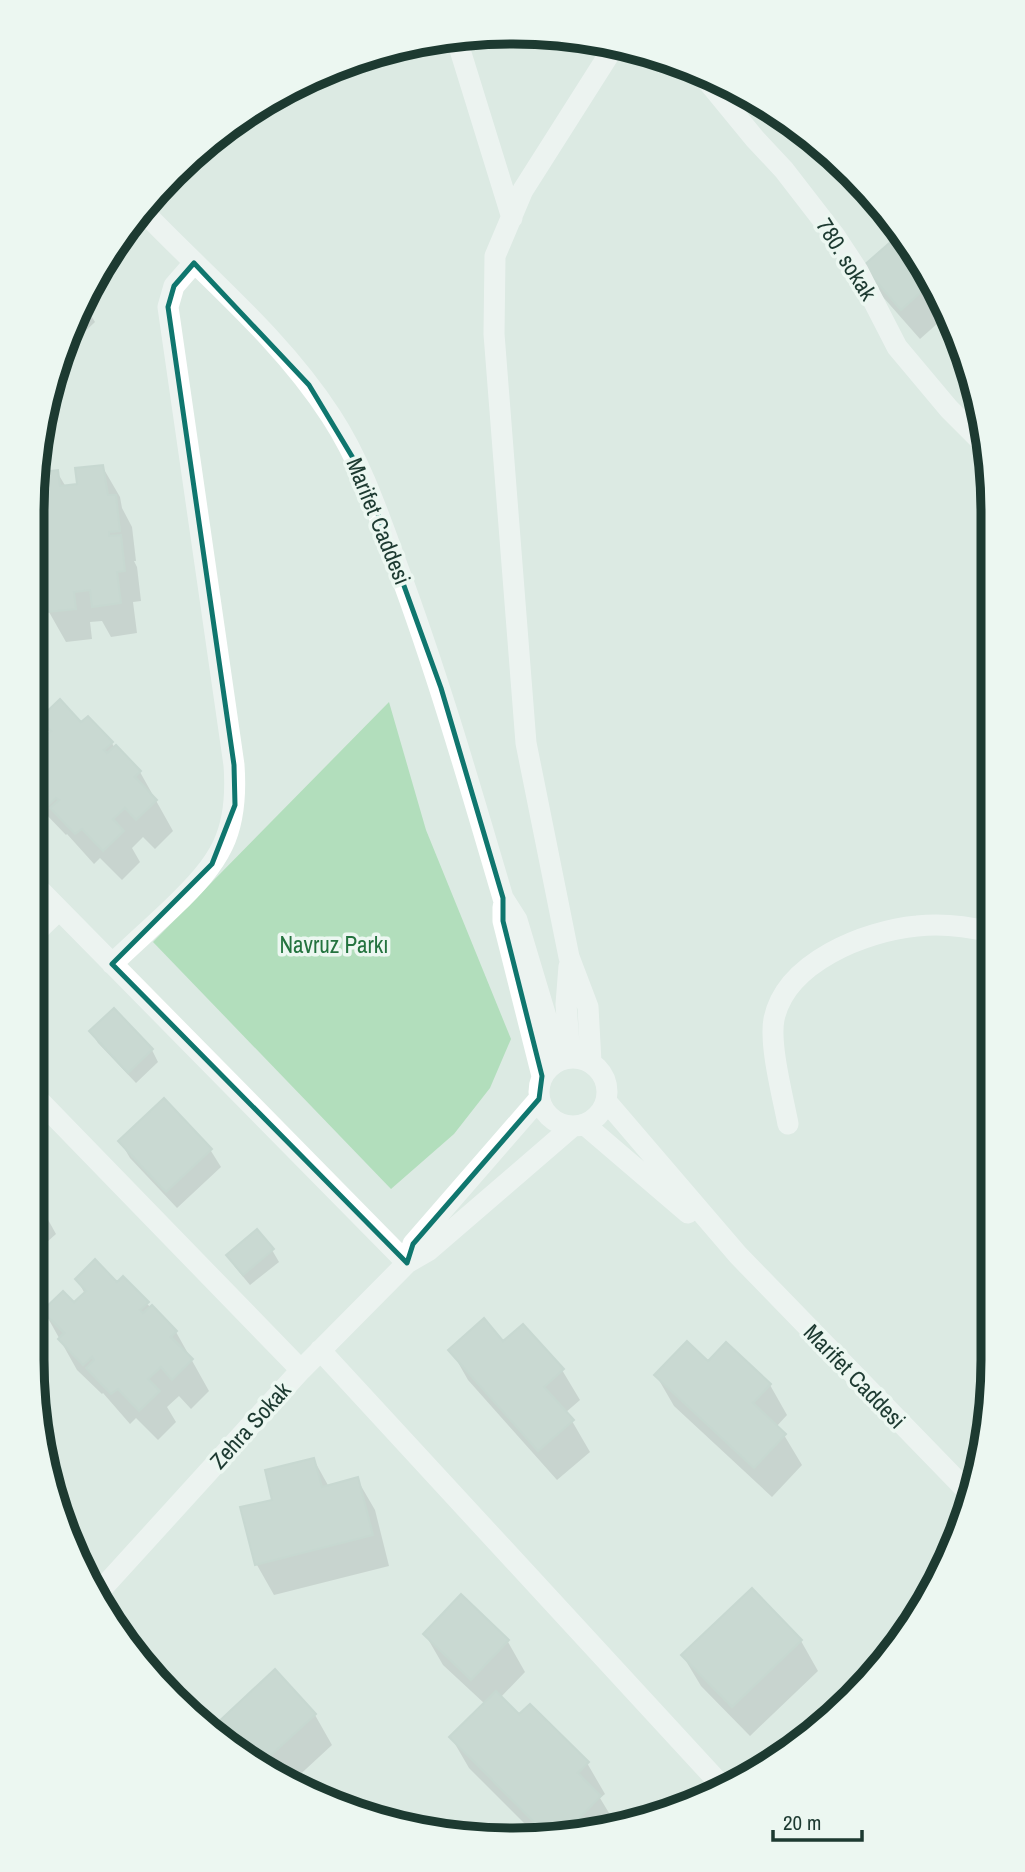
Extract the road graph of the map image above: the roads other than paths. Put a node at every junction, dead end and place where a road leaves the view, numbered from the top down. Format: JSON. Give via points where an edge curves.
{"nodes":[{"id":1,"x":459,"y":47,"type":"edge"},
{"id":2,"x":609,"y":54,"type":"edge"},
{"id":3,"x":714,"y":89,"type":"edge"},
{"id":4,"x":149,"y":217,"type":"edge"},
{"id":5,"x":512,"y":218,"type":"junction"},
{"id":6,"x":194,"y":263,"type":"junction"},
{"id":7,"x":974,"y":434,"type":"edge"},
{"id":8,"x":44,"y":894,"type":"edge"},
{"id":9,"x":503,"y":898,"type":"junction"},
{"id":10,"x":59,"y":910,"type":"junction"},
{"id":11,"x":44,"y":924,"type":"edge"},
{"id":12,"x":981,"y":930,"type":"edge"},
{"id":13,"x":569,"y":957,"type":"junction"},
{"id":14,"x":112,"y":964,"type":"junction"},
{"id":15,"x":564,"y":1059,"type":"junction"},
{"id":16,"x":591,"y":1062,"type":"junction"},
{"id":17,"x":542,"y":1076,"type":"junction"},
{"id":18,"x":539,"y":1099,"type":"junction"},
{"id":19,"x":606,"y":1101,"type":"junction"},
{"id":20,"x":44,"y":1105,"type":"edge"},
{"id":21,"x":578,"y":1125,"type":"junction"},
{"id":22,"x":788,"y":1125,"type":"dead end"},
{"id":23,"x":738,"y":1255,"type":"junction"},
{"id":24,"x":407,"y":1263,"type":"junction"},
{"id":25,"x":320,"y":1350,"type":"junction"},
{"id":26,"x":300,"y":1370,"type":"junction"},
{"id":27,"x":963,"y":1487,"type":"edge"},
{"id":28,"x":103,"y":1587,"type":"edge"},
{"id":29,"x":718,"y":1781,"type":"edge"}],
"edges":[{"from":1,"to":5,"type":"street"},
{"from":2,"to":5,"type":"street","via":[[523,190]]},
{"from":3,"to":7,"type":"street","name":"780. sokak","via":[[829,227],[858,271],[897,347]]},
{"from":4,"to":6,"type":"street","name":"Marifet Caddesi"},
{"from":5,"to":13,"type":"street","via":[[495,256],[495,348],[526,743]]},
{"from":6,"to":9,"type":"street","name":"Marifet Caddesi","via":[[309,384],[365,478],[441,688]]},
{"from":6,"to":14,"type":"street","via":[[174,286],[168,307],[234,765],[235,805],[223,845],[199,881]]},
{"from":8,"to":10,"type":"street"},
{"from":9,"to":15,"type":"street","via":[[517,920]]},
{"from":9,"to":17,"type":"street","via":[[503,921]]},
{"from":10,"to":11,"type":"street"},
{"from":10,"to":14,"type":"street"},
{"from":12,"to":22,"type":"street","via":[[942,925],[891,930],[844,947],[801,972],[781,1000],[772,1032]]},
{"from":13,"to":15,"type":"street"},
{"from":13,"to":16,"type":"street","via":[[588,1007]]},
{"from":14,"to":24,"type":"street"},
{"from":15,"to":16,"type":"street"},
{"from":15,"to":17,"type":"street"},
{"from":16,"to":19,"type":"street","via":[[605,1079]]},
{"from":17,"to":18,"type":"street"},
{"from":18,"to":21,"type":"street","via":[[551,1118]]},
{"from":18,"to":24,"type":"street","via":[[413,1244]]},
{"from":19,"to":21,"type":"street","via":[[593,1119]]},
{"from":19,"to":23,"type":"street"},
{"from":20,"to":26,"type":"street"},
{"from":21,"to":23,"type":"street"},
{"from":21,"to":24,"type":"street","via":[[428,1251]]},
{"from":23,"to":27,"type":"street","name":"Marifet Caddesi"},
{"from":24,"to":25,"type":"street","name":"Zehra Sokak"},
{"from":25,"to":26,"type":"street","name":"Zehra Sokak"},
{"from":25,"to":29,"type":"street"},
{"from":26,"to":28,"type":"street","name":"Zehra Sokak"}]}
